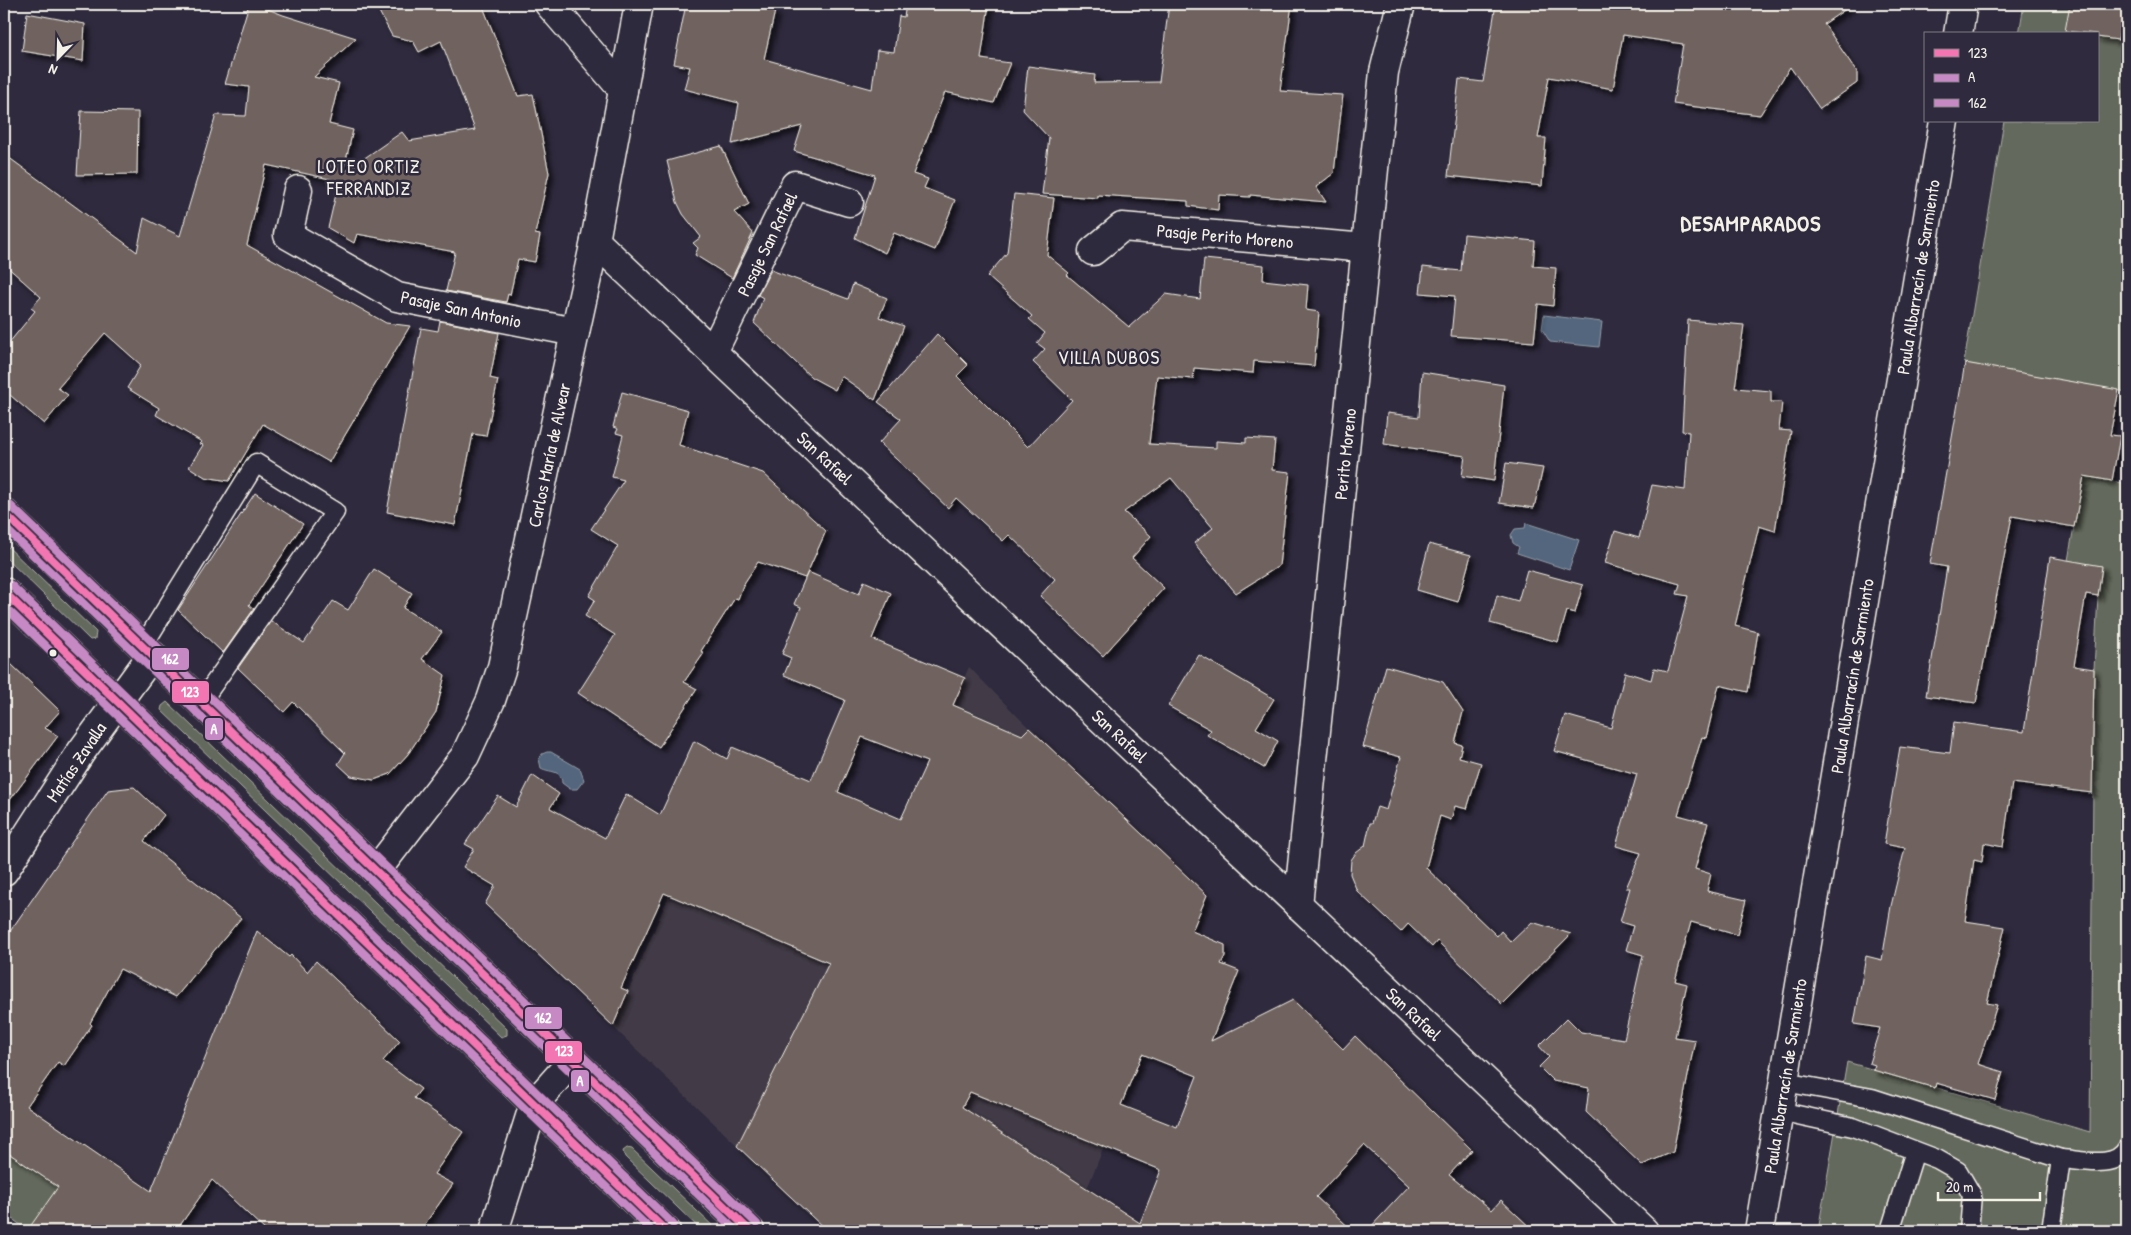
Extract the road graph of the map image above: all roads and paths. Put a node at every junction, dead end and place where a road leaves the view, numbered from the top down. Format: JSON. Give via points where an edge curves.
{"nodes":[{"id":1,"x":548,"y":4,"type":"edge"},
{"id":2,"x":638,"y":4,"type":"edge"},
{"id":3,"x":1401,"y":4,"type":"edge"},
{"id":4,"x":1963,"y":4,"type":"edge"},
{"id":5,"x":1958,"y":32,"type":"edge"},
{"id":6,"x":623,"y":90,"type":"junction"},
{"id":7,"x":1944,"y":122,"type":"edge"},
{"id":8,"x":298,"y":190,"type":"dead end"},
{"id":9,"x":849,"y":202,"type":"dead end"},
{"id":10,"x":595,"y":241,"type":"junction"},
{"id":11,"x":1366,"y":248,"type":"junction"},
{"id":12,"x":1093,"y":251,"type":"dead end"},
{"id":13,"x":575,"y":332,"type":"junction"},
{"id":14,"x":713,"y":352,"type":"junction"},
{"id":15,"x":4,"y":513,"type":"edge"},
{"id":16,"x":4,"y":592,"type":"edge"},
{"id":17,"x":147,"y":650,"type":"junction"},
{"id":18,"x":118,"y":702,"type":"junction"},
{"id":19,"x":201,"y":702,"type":"junction"},
{"id":20,"x":4,"y":871,"type":"edge"},
{"id":21,"x":376,"y":871,"type":"junction"},
{"id":22,"x":1298,"y":905,"type":"junction"},
{"id":23,"x":573,"y":1060,"type":"junction"},
{"id":24,"x":1784,"y":1082,"type":"junction"},
{"id":25,"x":534,"y":1104,"type":"junction"},
{"id":26,"x":1779,"y":1111,"type":"junction"},
{"id":27,"x":2127,"y":1148,"type":"edge"},
{"id":28,"x":1915,"y":1151,"type":"junction"},
{"id":29,"x":2061,"y":1159,"type":"junction"},
{"id":30,"x":494,"y":1231,"type":"edge"},
{"id":31,"x":666,"y":1231,"type":"edge"},
{"id":32,"x":750,"y":1231,"type":"edge"},
{"id":33,"x":1644,"y":1231,"type":"edge"},
{"id":34,"x":1759,"y":1231,"type":"edge"},
{"id":35,"x":1890,"y":1231,"type":"edge"},
{"id":36,"x":1969,"y":1231,"type":"edge"},
{"id":37,"x":2051,"y":1231,"type":"edge"}],
"edges":[{"from":1,"to":6,"type":"street"},
{"from":2,"to":6,"type":"street","name":"Carlos María de Alvear"},
{"from":3,"to":11,"type":"street","name":"Perito Moreno","via":[[1384,72]]},
{"from":4,"to":5,"type":"street"},
{"from":6,"to":10,"type":"street","name":"Carlos María de Alvear"},
{"from":7,"to":24,"type":"street","name":"Paula Albarracín de Sarmiento"},
{"from":8,"to":13,"type":"street","name":"Pasaje San Antonio","via":[[288,235],[397,297]]},
{"from":9,"to":14,"type":"street","name":"Pasaje San Rafael","via":[[796,185]]},
{"from":10,"to":13,"type":"street","name":"Carlos María de Alvear"},
{"from":10,"to":14,"type":"street","name":"San Rafael"},
{"from":11,"to":12,"type":"street","name":"Pasaje Perito Moreno","via":[[1122,227]]},
{"from":11,"to":22,"type":"street","name":"Perito Moreno"},
{"from":13,"to":21,"type":"street","name":"Carlos María de Alvear","via":[[508,645],[491,700],[466,756]]},
{"from":14,"to":22,"type":"street","name":"San Rafael"},
{"from":15,"to":17,"type":"street"},
{"from":16,"to":18,"type":"street"},
{"from":17,"to":18,"type":"street","name":"Matías Zavalla"},
{"from":17,"to":19,"type":"street"},
{"from":17,"to":19,"type":"lane","via":[[256,463],[335,512]]},
{"from":18,"to":20,"type":"street","name":"Matías Zavalla","via":[[81,752]]},
{"from":18,"to":25,"type":"street"},
{"from":19,"to":21,"type":"street"},
{"from":21,"to":23,"type":"street"},
{"from":22,"to":33,"type":"street","name":"San Rafael"},
{"from":23,"to":25,"type":"street"},
{"from":23,"to":32,"type":"street"},
{"from":24,"to":26,"type":"street","name":"Paula Albarracín de Sarmiento"},
{"from":24,"to":29,"type":"lane","via":[[1872,1098]]},
{"from":25,"to":30,"type":"street"},
{"from":25,"to":31,"type":"street"},
{"from":26,"to":28,"type":"lane","via":[[1853,1127]]},
{"from":26,"to":34,"type":"street","name":"Paula Albarracín de Sarmiento"},
{"from":27,"to":29,"type":"lane","via":[[2125,1153],[2109,1163]]},
{"from":28,"to":35,"type":"lane"},
{"from":28,"to":36,"type":"lane","via":[[1958,1172],[1972,1195]]},
{"from":29,"to":37,"type":"lane"}]}
